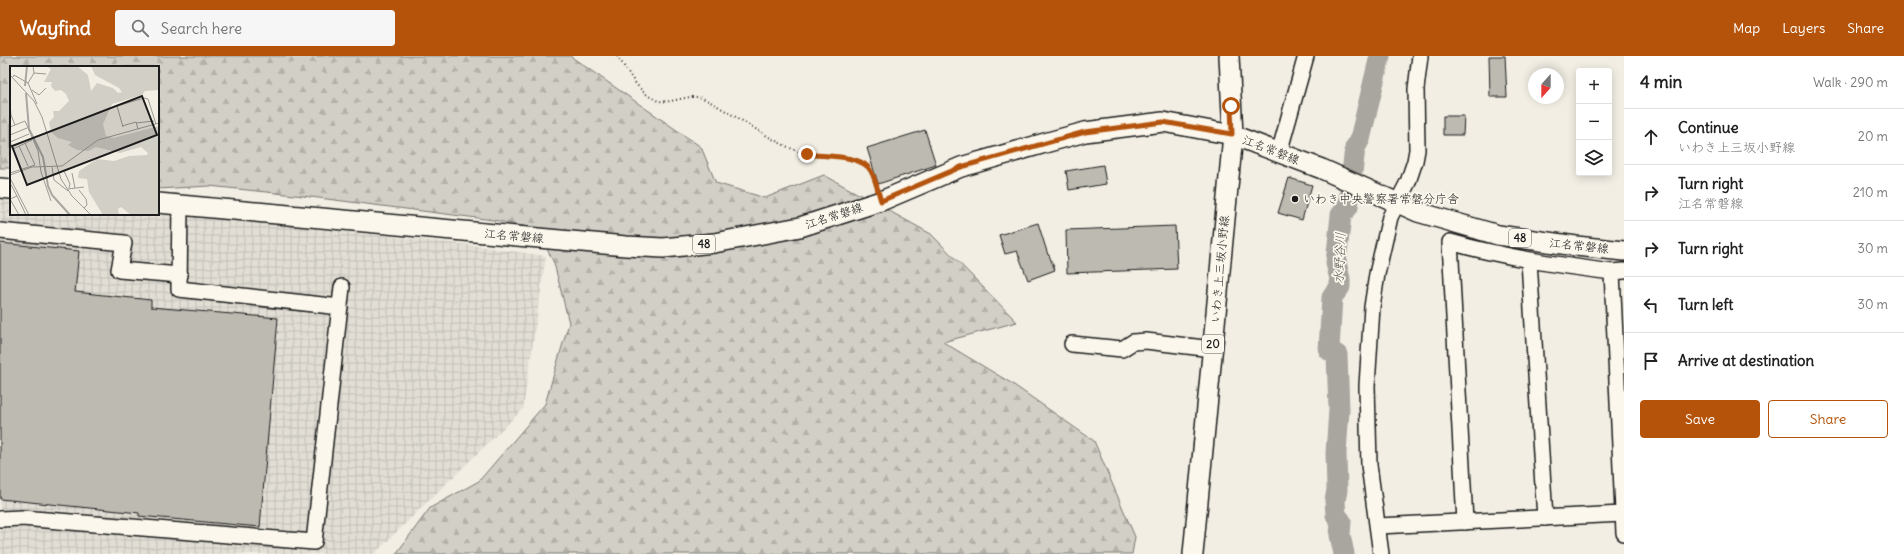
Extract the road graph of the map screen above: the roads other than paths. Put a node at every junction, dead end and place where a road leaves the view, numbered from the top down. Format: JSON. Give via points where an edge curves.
{"nodes":[{"id":1,"x":1229,"y":56,"type":"edge"},
{"id":2,"x":1306,"y":56,"type":"edge"},
{"id":3,"x":1420,"y":56,"type":"edge"},
{"id":4,"x":1232,"y":134,"type":"junction"},
{"id":5,"x":1279,"y":153,"type":"junction"},
{"id":6,"x":0,"y":188,"type":"edge"},
{"id":7,"x":10,"y":189,"type":"edge"},
{"id":8,"x":159,"y":202,"type":"edge"},
{"id":9,"x":1398,"y":202,"type":"junction"},
{"id":10,"x":180,"y":204,"type":"junction"},
{"id":11,"x":0,"y":231,"type":"edge"},
{"id":12,"x":1624,"y":250,"type":"edge"},
{"id":13,"x":1530,"y":261,"type":"junction"},
{"id":14,"x":1618,"y":272,"type":"edge"},
{"id":15,"x":180,"y":275,"type":"junction"},
{"id":16,"x":342,"y":288,"type":"dead end"},
{"id":17,"x":340,"y":307,"type":"junction"},
{"id":18,"x":1072,"y":344,"type":"dead end"},
{"id":19,"x":1212,"y":349,"type":"junction"},
{"id":20,"x":1621,"y":404,"type":"edge"},
{"id":21,"x":1623,"y":514,"type":"edge"},
{"id":22,"x":1545,"y":518,"type":"junction"},
{"id":23,"x":0,"y":519,"type":"edge"},
{"id":24,"x":1465,"y":522,"type":"junction"},
{"id":25,"x":1378,"y":526,"type":"junction"},
{"id":26,"x":1624,"y":533,"type":"edge"},
{"id":27,"x":1193,"y":554,"type":"edge"},
{"id":28,"x":1382,"y":554,"type":"edge"}],
"edges":[{"from":1,"to":4,"type":"main road","name":"いわき上三坂小野線","number":"20"},
{"from":2,"to":5,"type":"street"},
{"from":3,"to":9,"type":"street","via":[[1416,89],[1417,150],[1408,182]]},
{"from":4,"to":5,"type":"main road","name":"江名常磐線","number":"48"},
{"from":4,"to":10,"type":"main road","name":"江名常磐線","number":"48","via":[[1163,122],[1085,132],[961,167],[881,201],[800,227],[714,243],[663,248]]},
{"from":4,"to":19,"type":"main road","name":"いわき上三坂小野線","number":"20"},
{"from":5,"to":9,"type":"main road","name":"江名常磐線","number":"48"},
{"from":6,"to":7,"type":"main road"},
{"from":8,"to":10,"type":"main road","name":"江名常磐線","number":"48"},
{"from":9,"to":12,"type":"main road","name":"江名常磐線","number":"48","via":[[1418,212],[1498,235]]},
{"from":9,"to":25,"type":"street","via":[[1390,217],[1377,274],[1372,307],[1367,386],[1369,464]]},
{"from":10,"to":15,"type":"street"},
{"from":11,"to":15,"type":"street","via":[[124,243],[119,270]]},
{"from":13,"to":14,"type":"street"},
{"from":13,"to":22,"type":"street"},
{"from":13,"to":24,"type":"street","via":[[1450,242]]},
{"from":14,"to":20,"type":"street"},
{"from":15,"to":17,"type":"street","via":[[179,289]]},
{"from":16,"to":17,"type":"street"},
{"from":17,"to":23,"type":"street","via":[[314,542],[22,518]]},
{"from":18,"to":19,"type":"street","via":[[1122,349],[1133,342],[1146,341]]},
{"from":19,"to":27,"type":"main road","name":"いわき上三坂小野線","number":"20"},
{"from":20,"to":21,"type":"street"},
{"from":21,"to":22,"type":"street"},
{"from":21,"to":26,"type":"street"},
{"from":22,"to":24,"type":"street"},
{"from":24,"to":25,"type":"street"},
{"from":25,"to":28,"type":"street"}]}
